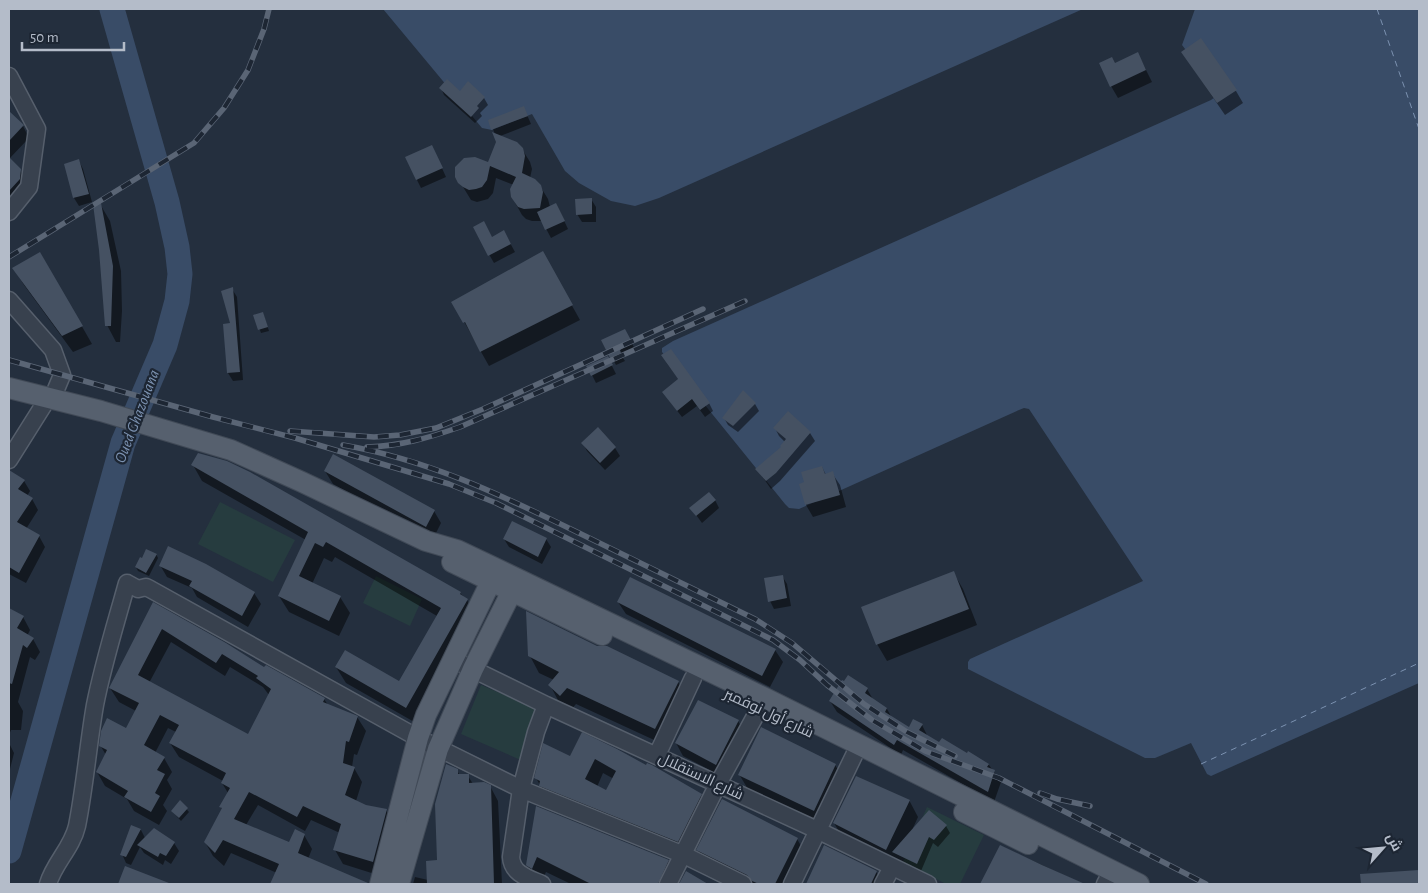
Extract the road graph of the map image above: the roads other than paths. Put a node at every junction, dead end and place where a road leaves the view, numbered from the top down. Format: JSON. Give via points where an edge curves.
{"nodes":[{"id":1,"x":9,"y":76,"type":"edge"},
{"id":2,"x":9,"y":212,"type":"edge"},
{"id":3,"x":9,"y":300,"type":"edge"},
{"id":4,"x":9,"y":388,"type":"edge"},
{"id":5,"x":50,"y":399,"type":"junction"},
{"id":6,"x":9,"y":460,"type":"edge"},
{"id":7,"x":494,"y":576,"type":"junction"},
{"id":8,"x":514,"y":586,"type":"junction"},
{"id":9,"x":454,"y":660,"type":"junction"},
{"id":10,"x":473,"y":669,"type":"junction"},
{"id":11,"x":693,"y":678,"type":"junction"},
{"id":12,"x":762,"y":703,"type":"junction"},
{"id":13,"x":546,"y":705,"type":"junction"},
{"id":14,"x":418,"y":738,"type":"junction"},
{"id":15,"x":438,"y":748,"type":"junction"},
{"id":16,"x":857,"y":750,"type":"junction"},
{"id":17,"x":658,"y":755,"type":"junction"},
{"id":18,"x":718,"y":784,"type":"junction"},
{"id":19,"x":521,"y":789,"type":"junction"},
{"id":20,"x":817,"y":830,"type":"junction"},
{"id":21,"x":684,"y":855,"type":"junction"},
{"id":22,"x":892,"y":866,"type":"junction"},
{"id":23,"x":1109,"y":880,"type":"edge"},
{"id":24,"x":48,"y":884,"type":"edge"},
{"id":25,"x":380,"y":884,"type":"edge"},
{"id":26,"x":399,"y":884,"type":"edge"},
{"id":27,"x":542,"y":884,"type":"edge"},
{"id":28,"x":668,"y":884,"type":"edge"},
{"id":29,"x":743,"y":884,"type":"edge"},
{"id":30,"x":792,"y":884,"type":"edge"},
{"id":31,"x":883,"y":884,"type":"edge"},
{"id":32,"x":928,"y":884,"type":"edge"},
{"id":33,"x":1139,"y":884,"type":"edge"}],
"edges":[{"from":1,"to":2,"type":"street","via":[[37,129],[29,187]]},
{"from":3,"to":5,"type":"street","via":[[57,358],[62,375]]},
{"from":4,"to":5,"type":"main road"},
{"from":5,"to":6,"type":"street"},
{"from":5,"to":7,"type":"main road","via":[[212,443],[426,541],[457,550]]},
{"from":7,"to":8,"type":"main road"},
{"from":7,"to":9,"type":"main road"},
{"from":8,"to":10,"type":"main road"},
{"from":8,"to":11,"type":"main road","name":"شارع أول نوفمبر"},
{"from":8,"to":12,"type":"main road","name":"شارع أول نوفمبر"},
{"from":9,"to":10,"type":"street","name":"شارع الاستقلال"},
{"from":9,"to":14,"type":"main road"},
{"from":10,"to":13,"type":"street","name":"شارع الاستقلال"},
{"from":10,"to":15,"type":"main road"},
{"from":11,"to":12,"type":"main road","name":"شارع أول نوفمبر"},
{"from":11,"to":17,"type":"street"},
{"from":12,"to":16,"type":"main road","name":"شارع أول نوفمبر"},
{"from":12,"to":18,"type":"street"},
{"from":13,"to":17,"type":"street","name":"شارع الاستقلال"},
{"from":13,"to":19,"type":"street"},
{"from":14,"to":15,"type":"street"},
{"from":14,"to":24,"type":"street","via":[[150,588],[138,589],[127,583],[95,704],[76,827]]},
{"from":14,"to":25,"type":"main road"},
{"from":15,"to":19,"type":"street"},
{"from":15,"to":26,"type":"main road"},
{"from":16,"to":20,"type":"street"},
{"from":16,"to":23,"type":"main road","name":"شارع أول نوفمبر"},
{"from":17,"to":18,"type":"street","name":"شارع الاستقلال"},
{"from":18,"to":20,"type":"street","name":"شارع الاستقلال"},
{"from":18,"to":21,"type":"street"},
{"from":19,"to":21,"type":"street"},
{"from":19,"to":27,"type":"street","via":[[511,862],[518,873]]},
{"from":20,"to":22,"type":"street","name":"شارع الاستقلال"},
{"from":20,"to":30,"type":"street"},
{"from":21,"to":28,"type":"street"},
{"from":21,"to":29,"type":"street"},
{"from":22,"to":31,"type":"street"},
{"from":22,"to":32,"type":"street","name":"شارع الاستقلال"},
{"from":23,"to":33,"type":"main road","name":"شارع أول نوفمبر"}]}
